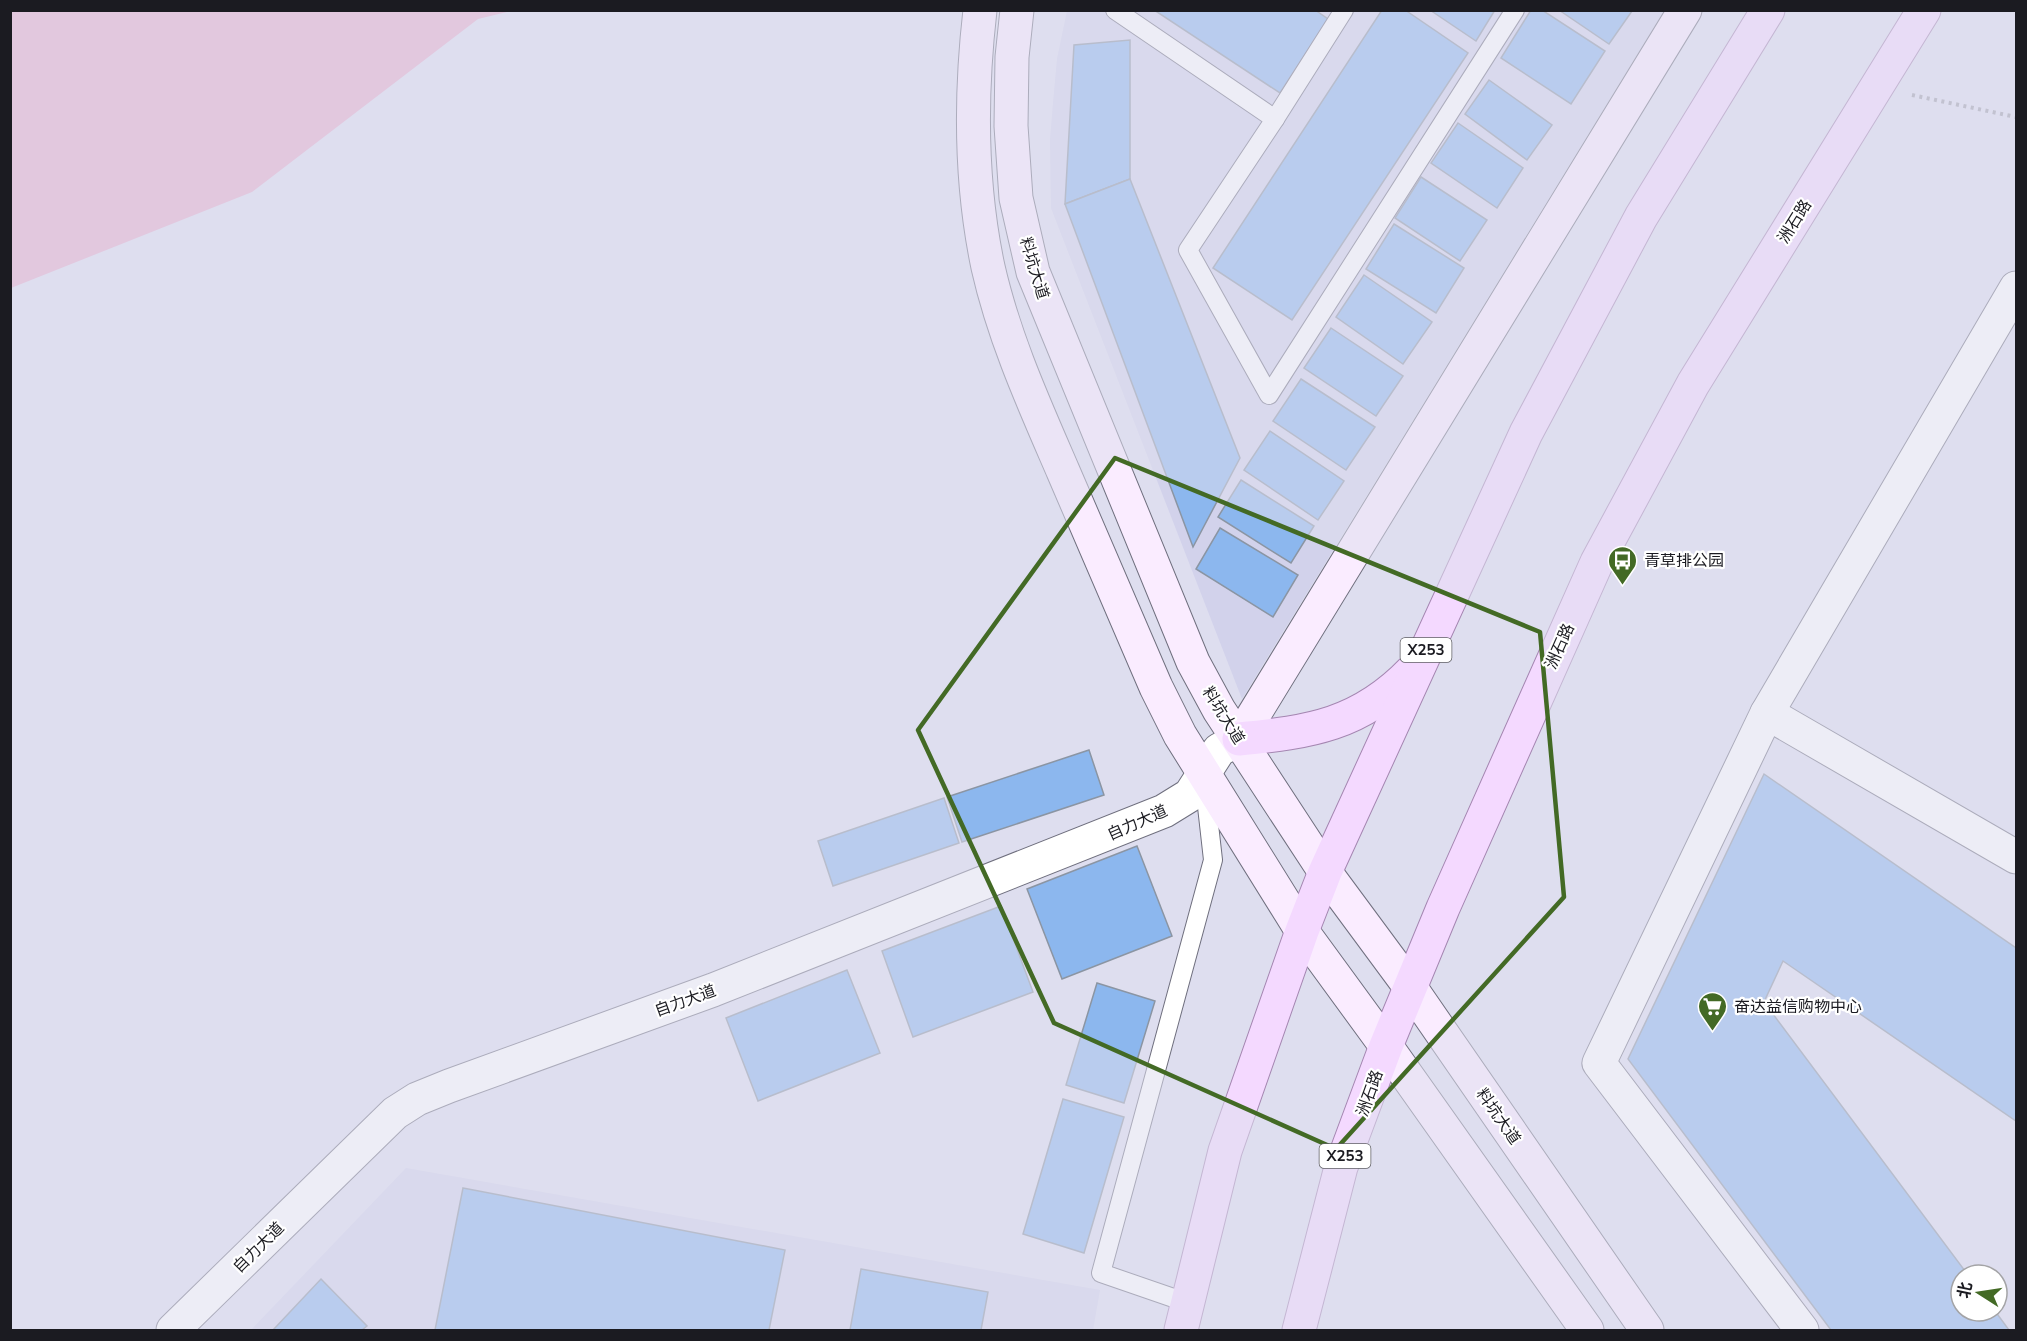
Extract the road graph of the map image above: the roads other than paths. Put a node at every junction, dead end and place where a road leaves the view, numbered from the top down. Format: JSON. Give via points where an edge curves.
{"nodes":[{"id":1,"x":980,"y":10,"type":"edge"},
{"id":2,"x":1017,"y":10,"type":"edge"},
{"id":3,"x":1115,"y":10,"type":"edge"},
{"id":4,"x":1344,"y":10,"type":"edge"},
{"id":5,"x":1515,"y":10,"type":"edge"},
{"id":6,"x":1685,"y":10,"type":"edge"},
{"id":7,"x":1768,"y":10,"type":"edge"},
{"id":8,"x":1924,"y":10,"type":"edge"},
{"id":9,"x":1275,"y":119,"type":"junction"},
{"id":10,"x":2016,"y":288,"type":"edge"},
{"id":11,"x":1421,"y":662,"type":"junction"},
{"id":12,"x":1767,"y":713,"type":"junction"},
{"id":13,"x":1239,"y":739,"type":"junction"},
{"id":14,"x":1204,"y":772,"type":"junction"},
{"id":15,"x":2016,"y":857,"type":"edge"},
{"id":16,"x":1325,"y":872,"type":"junction"},
{"id":17,"x":1302,"y":931,"type":"junction"},
{"id":18,"x":1410,"y":987,"type":"junction"},
{"id":19,"x":1386,"y":1046,"type":"junction"},
{"id":20,"x":1185,"y":1317,"type":"edge"},
{"id":21,"x":173,"y":1330,"type":"edge"},
{"id":22,"x":1299,"y":1330,"type":"edge"},
{"id":23,"x":1587,"y":1330,"type":"edge"},
{"id":24,"x":1647,"y":1330,"type":"edge"},
{"id":25,"x":1802,"y":1330,"type":"edge"}],
"edges":[{"from":1,"to":14,"type":"street","via":[[972,127],[976,197],[1003,324],[1156,687]]},
{"from":2,"to":13,"type":"street","name":"料坑大道","via":[[1011,136],[1016,198],[1033,272],[1193,662]]},
{"from":3,"to":9,"type":"lane"},
{"from":4,"to":9,"type":"lane"},
{"from":5,"to":9,"type":"lane","via":[[1269,395],[1188,250]]},
{"from":6,"to":13,"type":"street"},
{"from":7,"to":11,"type":"main road","number":"X253","via":[[1635,227],[1526,434]]},
{"from":8,"to":18,"type":"main road","name":"洲石路","number":"X253","via":[[1693,384],[1597,562]]},
{"from":10,"to":12,"type":"street"},
{"from":11,"to":13,"type":"main road","via":[[1375,703],[1337,723],[1301,732]]},
{"from":11,"to":16,"type":"main road","number":"X253"},
{"from":12,"to":15,"type":"street"},
{"from":12,"to":25,"type":"street","via":[[1599,1063]]},
{"from":13,"to":14,"type":"street","name":"自力大道","via":[[1219,750]]},
{"from":13,"to":16,"type":"street","name":"料坑大道"},
{"from":14,"to":17,"type":"street"},
{"from":14,"to":20,"type":"lane","via":[[1213,860],[1101,1274]]},
{"from":14,"to":21,"type":"street","name":"自力大道","via":[[1190,795],[1164,812],[713,990],[417,1099],[395,1113],[347,1158]]},
{"from":16,"to":17,"type":"main road","number":"X253"},
{"from":16,"to":18,"type":"street","name":"料坑大道"},
{"from":17,"to":19,"type":"street"},
{"from":17,"to":20,"type":"main road","number":"X253","via":[[1225,1151]]},
{"from":18,"to":19,"type":"main road","name":"洲石路","number":"X253"},
{"from":18,"to":24,"type":"street","name":"料坑大道"},
{"from":19,"to":22,"type":"main road","name":"洲石路","number":"X253","via":[[1341,1167]]},
{"from":19,"to":23,"type":"street"}]}
